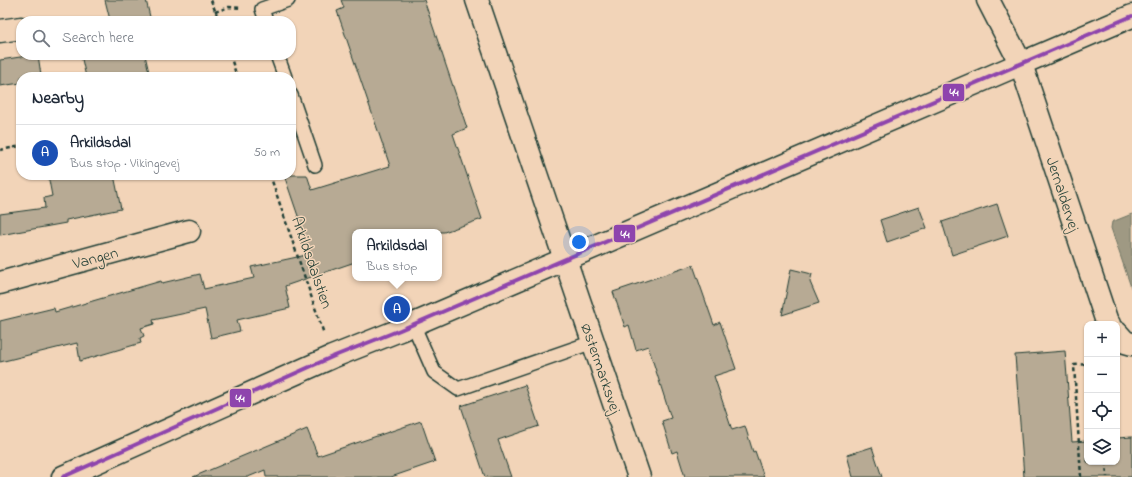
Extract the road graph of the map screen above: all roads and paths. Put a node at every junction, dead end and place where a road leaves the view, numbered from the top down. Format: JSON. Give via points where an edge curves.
{"nodes":[{"id":1,"x":212,"y":0,"type":"edge"},
{"id":2,"x":288,"y":0,"type":"edge"},
{"id":3,"x":476,"y":0,"type":"edge"},
{"id":4,"x":988,"y":0,"type":"edge"},
{"id":5,"x":215,"y":12,"type":"junction"},
{"id":6,"x":264,"y":15,"type":"edge"},
{"id":7,"x":216,"y":16,"type":"edge"},
{"id":8,"x":1132,"y":16,"type":"edge"},
{"id":9,"x":16,"y":29,"type":"edge"},
{"id":10,"x":0,"y":31,"type":"edge"},
{"id":11,"x":232,"y":60,"type":"edge"},
{"id":12,"x":279,"y":60,"type":"edge"},
{"id":13,"x":1021,"y":64,"type":"junction"},
{"id":14,"x":235,"y":72,"type":"edge"},
{"id":15,"x":283,"y":72,"type":"edge"},
{"id":16,"x":296,"y":110,"type":"edge"},
{"id":17,"x":16,"y":147,"type":"edge"},
{"id":18,"x":0,"y":150,"type":"edge"},
{"id":19,"x":315,"y":165,"type":"dead end"},
{"id":20,"x":272,"y":180,"type":"edge"},
{"id":21,"x":189,"y":231,"type":"dead end"},
{"id":22,"x":565,"y":259,"type":"junction"},
{"id":23,"x":0,"y":283,"type":"edge"},
{"id":24,"x":1107,"y":321,"type":"edge"},
{"id":25,"x":413,"y":324,"type":"junction"},
{"id":26,"x":1120,"y":336,"type":"edge"},
{"id":27,"x":593,"y":342,"type":"junction"},
{"id":28,"x":1132,"y":344,"type":"edge"},
{"id":29,"x":332,"y":357,"type":"junction"},
{"id":30,"x":1084,"y":364,"type":"edge"},
{"id":31,"x":1106,"y":465,"type":"edge"},
{"id":32,"x":63,"y":477,"type":"edge"},
{"id":33,"x":639,"y":477,"type":"edge"},
{"id":34,"x":1081,"y":477,"type":"edge"},
{"id":35,"x":1107,"y":477,"type":"edge"}],
"edges":[{"from":1,"to":5,"type":"path"},
{"from":2,"to":6,"type":"lane"},
{"from":3,"to":22,"type":"street","name":"Østermarksvej"},
{"from":4,"to":13,"type":"street","name":"Jernaldervej"},
{"from":5,"to":6,"type":"path","via":[[229,7]]},
{"from":5,"to":7,"type":"path"},
{"from":8,"to":13,"type":"street"},
{"from":9,"to":10,"type":"street"},
{"from":11,"to":14,"type":"path"},
{"from":12,"to":15,"type":"lane"},
{"from":13,"to":22,"type":"street"},
{"from":13,"to":24,"type":"street","name":"Jernaldervej"},
{"from":16,"to":19,"type":"lane"},
{"from":17,"to":18,"type":"path"},
{"from":20,"to":29,"type":"path","name":"Arkildsdalstien"},
{"from":21,"to":23,"type":"street","name":"Vangen"},
{"from":22,"to":25,"type":"street"},
{"from":22,"to":27,"type":"street","name":"Østermarksvej"},
{"from":25,"to":27,"type":"lane","via":[[434,372],[458,389]]},
{"from":25,"to":29,"type":"street"},
{"from":26,"to":28,"type":"street","via":[[1125,342]]},
{"from":27,"to":33,"type":"street","name":"Østermarksvej"},
{"from":29,"to":32,"type":"street"},
{"from":30,"to":34,"type":"path","via":[[1074,365]]},
{"from":31,"to":35,"type":"path"}]}
